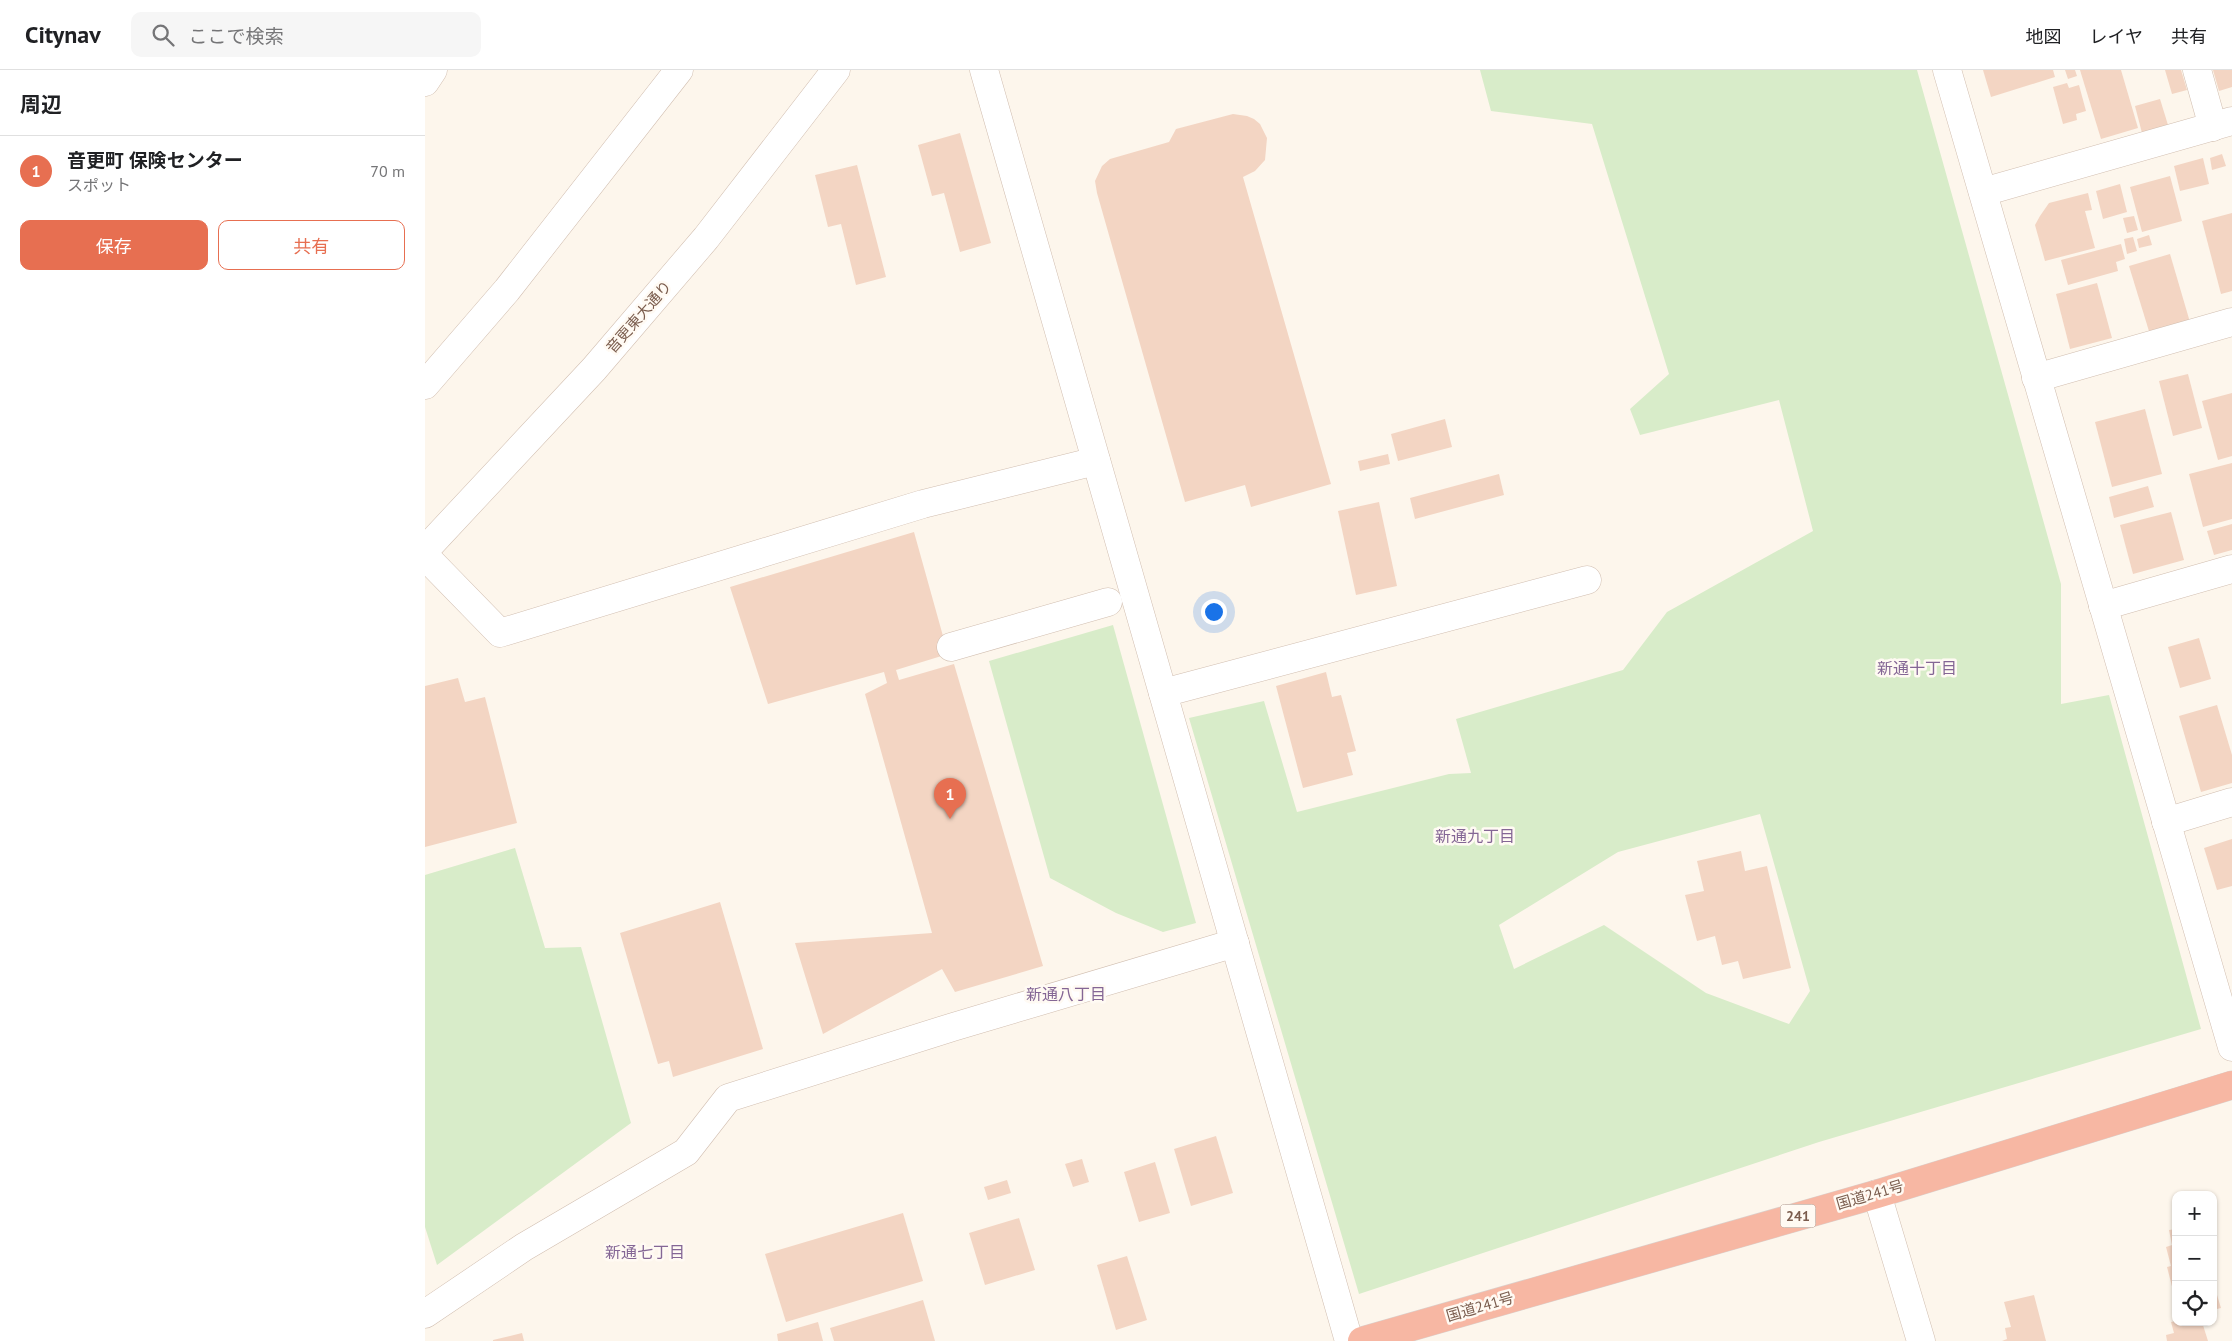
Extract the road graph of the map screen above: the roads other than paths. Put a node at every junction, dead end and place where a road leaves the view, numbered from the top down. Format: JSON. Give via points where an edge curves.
{"nodes":[{"id":1,"x":433,"y":70,"type":"edge"},
{"id":2,"x":679,"y":70,"type":"edge"},
{"id":3,"x":835,"y":70,"type":"edge"},
{"id":4,"x":984,"y":70,"type":"edge"},
{"id":5,"x":1947,"y":70,"type":"edge"},
{"id":6,"x":2197,"y":70,"type":"edge"},
{"id":7,"x":425,"y":82,"type":"edge"},
{"id":8,"x":2223,"y":124,"type":"edge"},
{"id":9,"x":1983,"y":192,"type":"junction"},
{"id":10,"x":2232,"y":322,"type":"edge"},
{"id":11,"x":2036,"y":378,"type":"junction"},
{"id":12,"x":425,"y":385,"type":"edge"},
{"id":13,"x":1096,"y":461,"type":"junction"},
{"id":14,"x":425,"y":550,"type":"edge"},
{"id":15,"x":425,"y":556,"type":"edge"},
{"id":16,"x":2232,"y":569,"type":"edge"},
{"id":17,"x":1587,"y":580,"type":"dead end"},
{"id":18,"x":1107,"y":602,"type":"dead end"},
{"id":19,"x":2103,"y":606,"type":"junction"},
{"id":20,"x":951,"y":647,"type":"dead end"},
{"id":21,"x":1163,"y":693,"type":"junction"},
{"id":22,"x":2232,"y":802,"type":"edge"},
{"id":23,"x":2166,"y":822,"type":"junction"},
{"id":24,"x":1235,"y":943,"type":"junction"},
{"id":25,"x":2232,"y":1047,"type":"edge"},
{"id":26,"x":2232,"y":1085,"type":"edge"},
{"id":27,"x":1877,"y":1194,"type":"junction"},
{"id":28,"x":425,"y":1314,"type":"edge"},
{"id":29,"x":1364,"y":1340,"type":"edge"},
{"id":30,"x":1921,"y":1341,"type":"edge"}],
"edges":[{"from":1,"to":7,"type":"street"},
{"from":2,"to":12,"type":"street","via":[[507,290]]},
{"from":3,"to":14,"type":"street","name":"音更東大通り","via":[[706,238],[607,355]]},
{"from":4,"to":13,"type":"street"},
{"from":5,"to":9,"type":"street"},
{"from":6,"to":8,"type":"street"},
{"from":8,"to":9,"type":"street"},
{"from":9,"to":11,"type":"street"},
{"from":10,"to":11,"type":"street"},
{"from":11,"to":19,"type":"street"},
{"from":13,"to":15,"type":"street","via":[[923,504],[500,633]]},
{"from":13,"to":21,"type":"street"},
{"from":16,"to":19,"type":"street"},
{"from":17,"to":21,"type":"street"},
{"from":18,"to":20,"type":"street"},
{"from":19,"to":23,"type":"street"},
{"from":21,"to":24,"type":"street"},
{"from":22,"to":23,"type":"street"},
{"from":23,"to":25,"type":"street"},
{"from":24,"to":28,"type":"street","via":[[728,1098],[686,1152],[524,1247]]},
{"from":24,"to":29,"type":"street"},
{"from":26,"to":27,"type":"highway","name":"国道241号","number":"241"},
{"from":27,"to":29,"type":"highway","name":"国道241号","number":"241"},
{"from":27,"to":30,"type":"street"}]}
